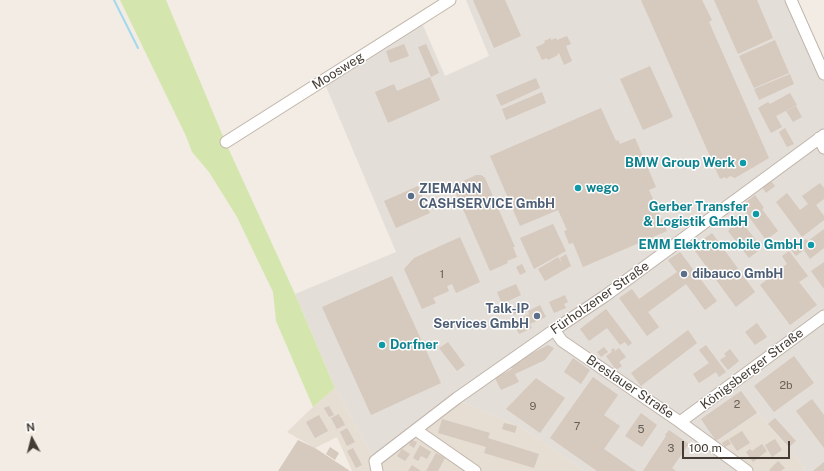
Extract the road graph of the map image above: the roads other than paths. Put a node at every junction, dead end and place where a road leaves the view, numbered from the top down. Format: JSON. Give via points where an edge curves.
{"nodes":[{"id":1,"x":450,"y":0,"type":"edge"},
{"id":2,"x":791,"y":0,"type":"edge"},
{"id":3,"x":824,"y":74,"type":"edge"},
{"id":4,"x":823,"y":138,"type":"edge"},
{"id":5,"x":226,"y":142,"type":"dead end"},
{"id":6,"x":824,"y":316,"type":"edge"},
{"id":7,"x":554,"y":330,"type":"junction"},
{"id":8,"x":680,"y":422,"type":"junction"},
{"id":9,"x":416,"y":430,"type":"junction"},
{"id":10,"x":376,"y":466,"type":"edge"},
{"id":11,"x":475,"y":471,"type":"edge"},
{"id":12,"x":746,"y":471,"type":"edge"}],
"edges":[{"from":1,"to":5,"type":"street","name":"Moosweg"},
{"from":2,"to":3,"type":"street"},
{"from":4,"to":7,"type":"street","name":"Fürholzener Straße"},
{"from":6,"to":8,"type":"street","name":"Königsberger Straße"},
{"from":7,"to":8,"type":"street","name":"Breslauer Straße","via":[[562,341]]},
{"from":7,"to":9,"type":"street","name":"Fürholzener Straße"},
{"from":8,"to":12,"type":"street","name":"Breslauer Straße"},
{"from":9,"to":10,"type":"street","name":"Fürholzener Straße"},
{"from":9,"to":11,"type":"street"}]}
